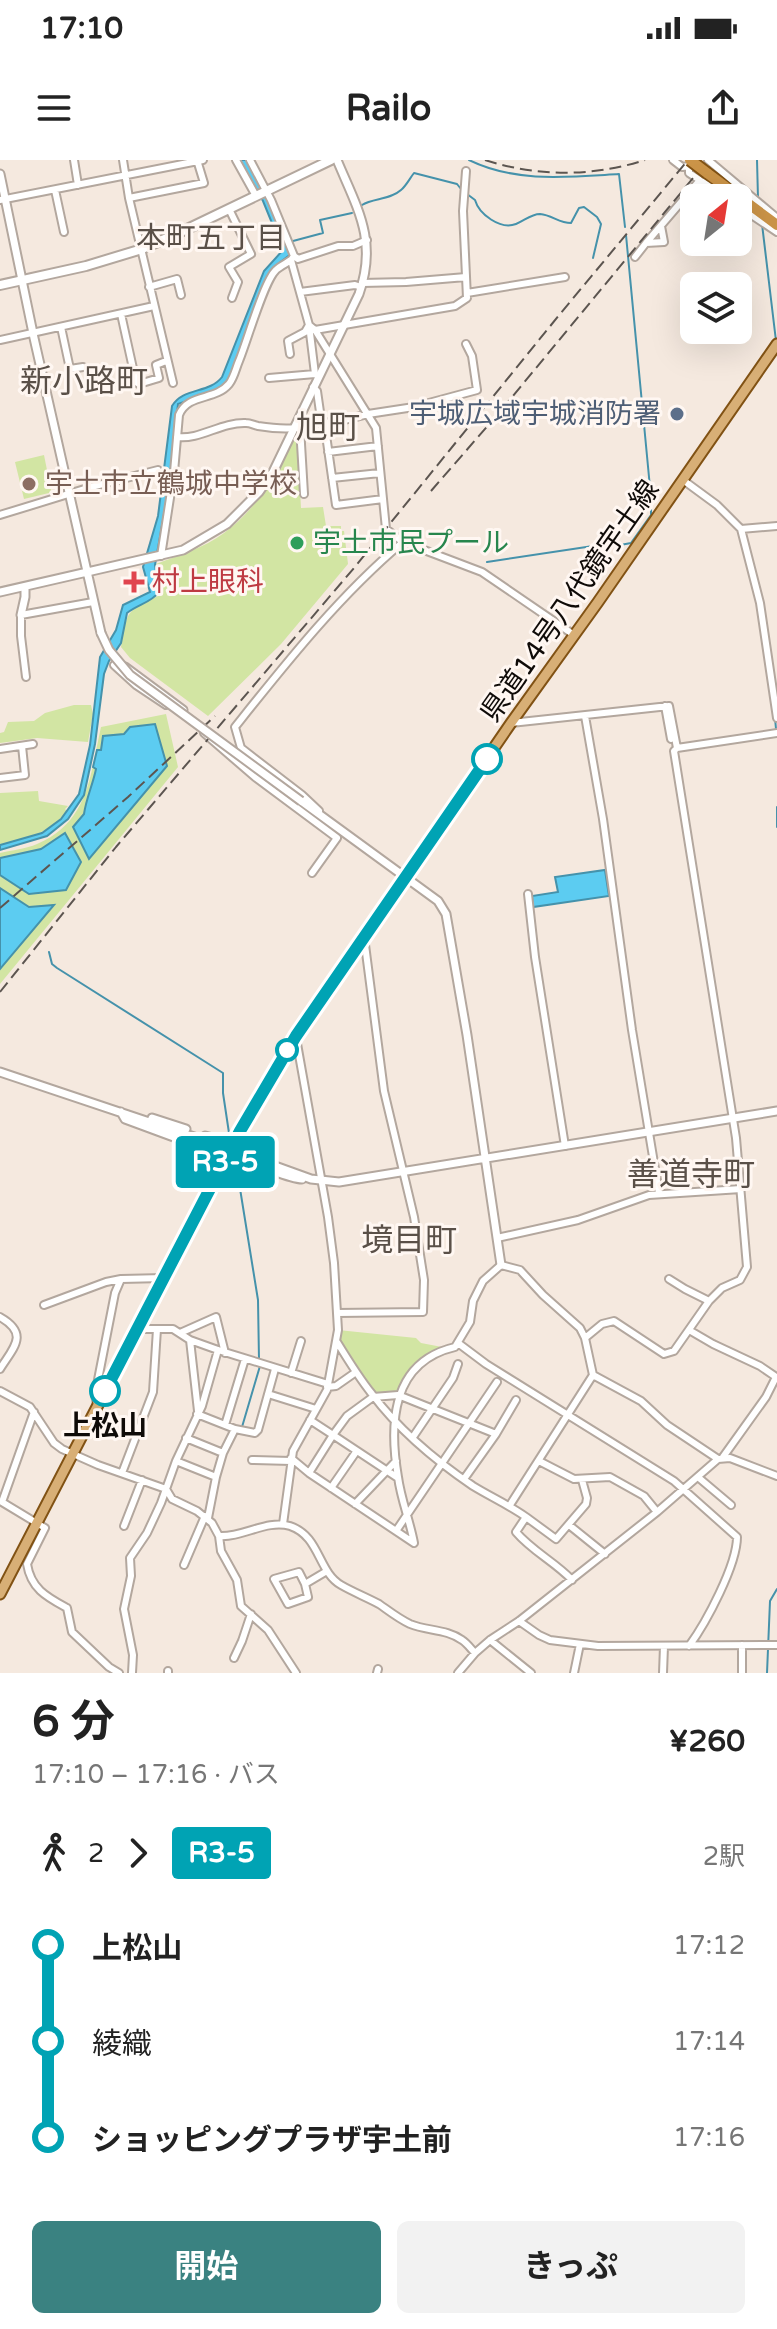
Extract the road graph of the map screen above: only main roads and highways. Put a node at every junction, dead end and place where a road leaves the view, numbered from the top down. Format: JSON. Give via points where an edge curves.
{"nodes":[{"id":1,"x":334,"y":160,"type":"edge"},
{"id":2,"x":691,"y":163,"type":"edge"},
{"id":3,"x":777,"y":225,"type":"edge"},
{"id":4,"x":0,"y":285,"type":"edge"},
{"id":5,"x":777,"y":344,"type":"edge"},
{"id":6,"x":0,"y":1594,"type":"edge"}],
"edges":[{"from":1,"to":4,"type":"main road","via":[[142,249]]},
{"from":2,"to":3,"type":"highway","bridge":true},
{"from":5,"to":6,"type":"main road","name":"県道14号八代鏡宇土線","via":[[296,1036],[240,1131]]}]}
